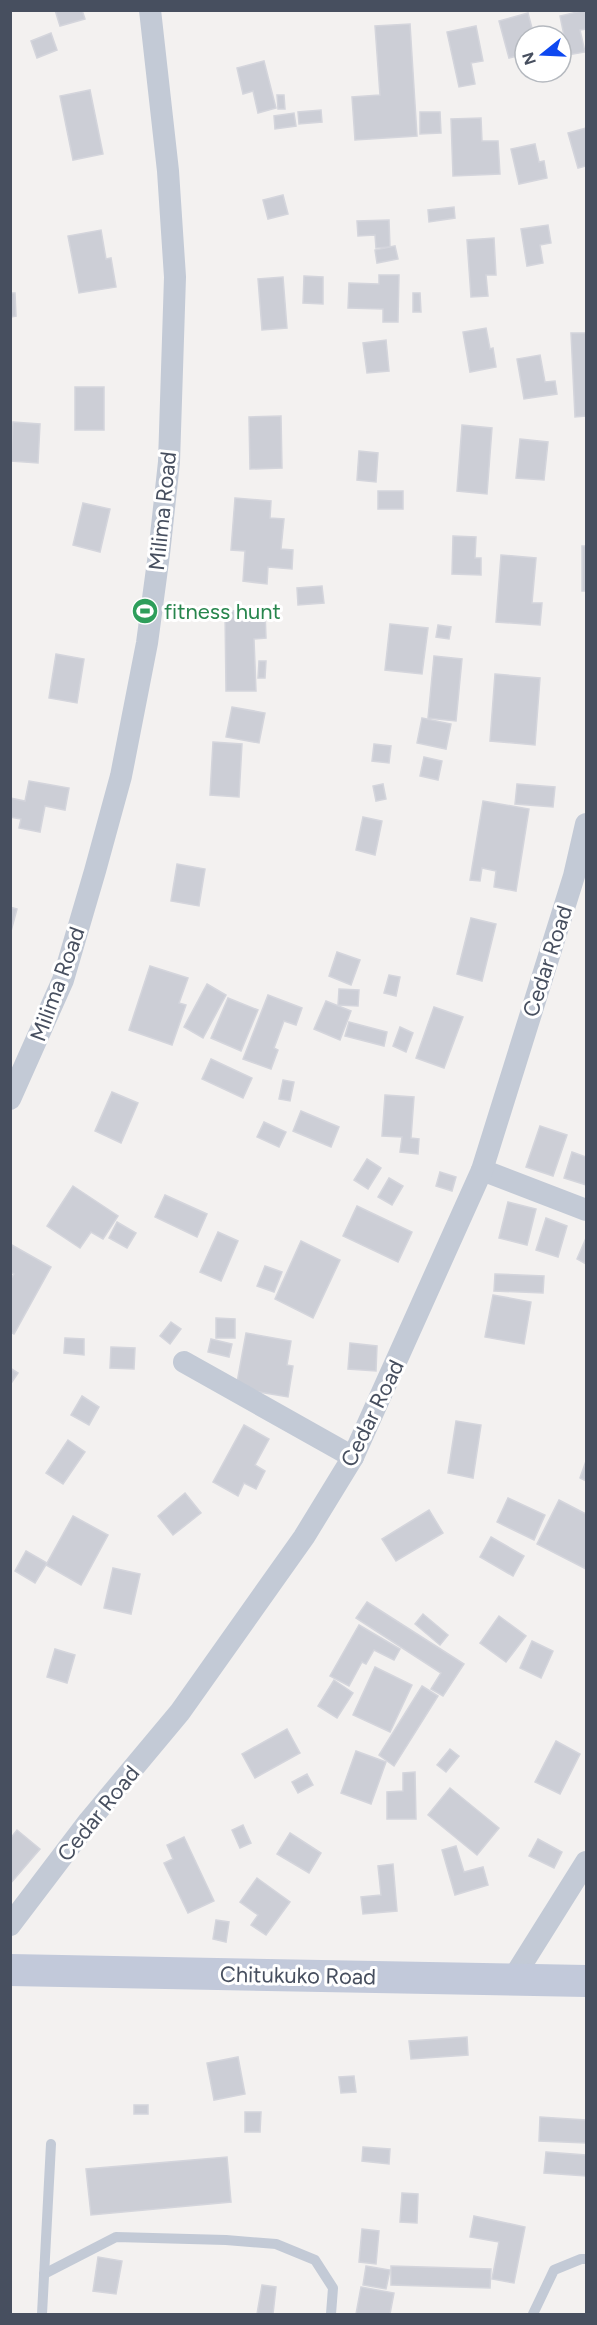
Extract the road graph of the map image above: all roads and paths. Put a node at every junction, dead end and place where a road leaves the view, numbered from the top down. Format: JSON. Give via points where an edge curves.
{"nodes":[{"id":1,"x":150,"y":10,"type":"edge"},
{"id":2,"x":586,"y":824,"type":"edge"},
{"id":3,"x":10,"y":1100,"type":"edge"},
{"id":4,"x":482,"y":1170,"type":"junction"},
{"id":5,"x":586,"y":1210,"type":"edge"},
{"id":6,"x":184,"y":1362,"type":"dead end"},
{"id":7,"x":352,"y":1457,"type":"junction"},
{"id":8,"x":586,"y":1862,"type":"edge"},
{"id":9,"x":10,"y":1925,"type":"edge"},
{"id":10,"x":10,"y":1970,"type":"edge"},
{"id":11,"x":512,"y":1980,"type":"junction"},
{"id":12,"x":586,"y":1980,"type":"edge"},
{"id":13,"x":51,"y":2144,"type":"dead end"},
{"id":14,"x":586,"y":2259,"type":"edge"},
{"id":15,"x":44,"y":2274,"type":"junction"},
{"id":16,"x":42,"y":2314,"type":"edge"},
{"id":17,"x":331,"y":2314,"type":"edge"},
{"id":18,"x":533,"y":2314,"type":"edge"}],
"edges":[{"from":1,"to":3,"type":"street","name":"Milima Road","via":[[175,277],[169,462],[159,554],[145,654],[107,829],[63,980]]},
{"from":2,"to":4,"type":"street","name":"Cedar Road","via":[[574,876]]},
{"from":4,"to":5,"type":"street"},
{"from":4,"to":7,"type":"street","name":"Cedar Road"},
{"from":6,"to":7,"type":"street"},
{"from":7,"to":9,"type":"street","name":"Cedar Road","via":[[304,1537],[180,1712],[89,1821]]},
{"from":8,"to":11,"type":"street"},
{"from":10,"to":11,"type":"street","name":"Chitukuko Road"},
{"from":11,"to":12,"type":"street","name":"Chitukuko Road"},
{"from":13,"to":15,"type":"lane"},
{"from":14,"to":18,"type":"lane","via":[[554,2270]]},
{"from":15,"to":16,"type":"lane"},
{"from":15,"to":17,"type":"lane","via":[[116,2237],[276,2244],[315,2260],[333,2288]]}]}
